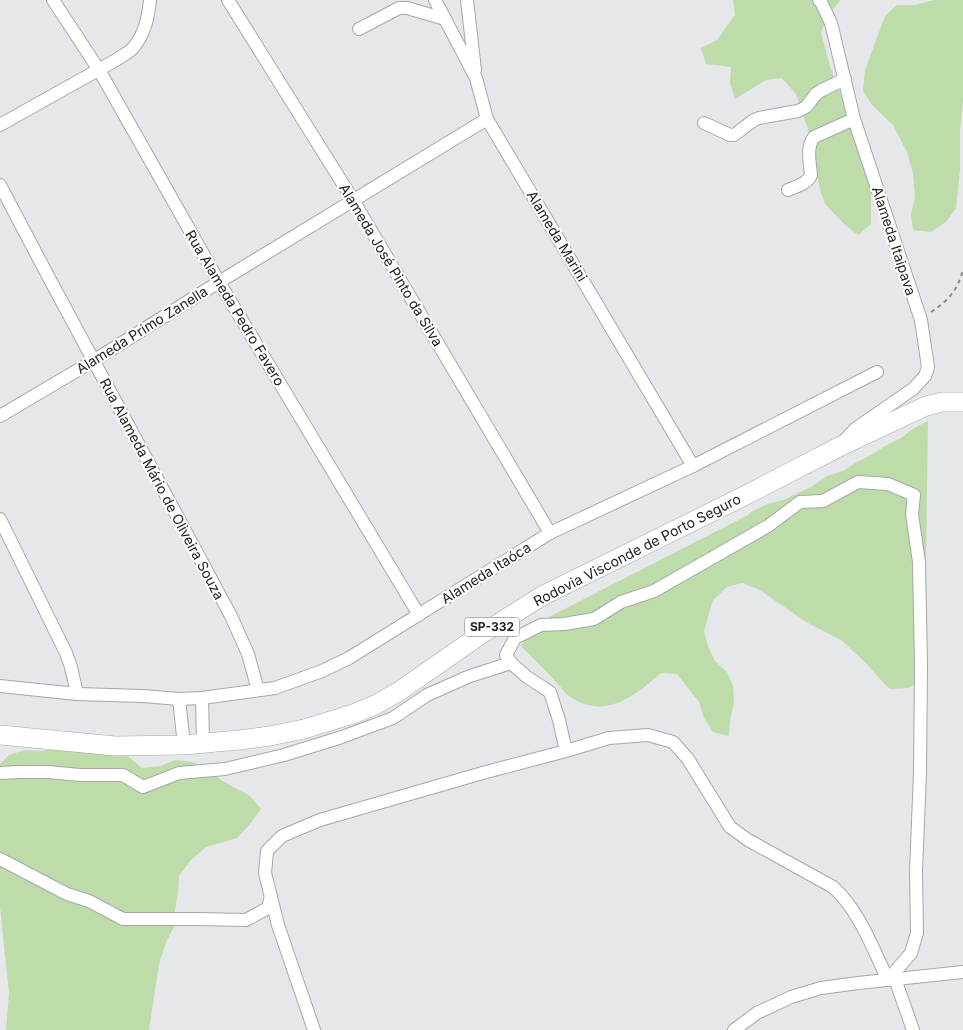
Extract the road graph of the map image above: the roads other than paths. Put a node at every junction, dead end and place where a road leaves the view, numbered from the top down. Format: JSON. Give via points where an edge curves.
{"nodes":[{"id":1,"x":53,"y":0,"type":"edge"},
{"id":2,"x":150,"y":0,"type":"edge"},
{"id":3,"x":228,"y":0,"type":"edge"},
{"id":4,"x":435,"y":0,"type":"edge"},
{"id":5,"x":467,"y":0,"type":"edge"},
{"id":6,"x":819,"y":0,"type":"edge"},
{"id":7,"x":445,"y":19,"type":"junction"},
{"id":8,"x":359,"y":30,"type":"dead end"},
{"id":9,"x":99,"y":70,"type":"junction"},
{"id":10,"x":476,"y":78,"type":"junction"},
{"id":11,"x":845,"y":79,"type":"junction"},
{"id":12,"x":487,"y":118,"type":"junction"},
{"id":13,"x":854,"y":119,"type":"junction"},
{"id":14,"x":704,"y":123,"type":"dead end"},
{"id":15,"x":0,"y":125,"type":"edge"},
{"id":16,"x":0,"y":185,"type":"edge"},
{"id":17,"x":788,"y":190,"type":"dead end"},
{"id":18,"x":353,"y":200,"type":"junction"},
{"id":19,"x":219,"y":282,"type":"junction"},
{"id":20,"x":93,"y":361,"type":"junction"},
{"id":21,"x":877,"y":372,"type":"dead end"},
{"id":22,"x":961,"y":402,"type":"edge"},
{"id":23,"x":0,"y":416,"type":"edge"},
{"id":24,"x":839,"y":447,"type":"junction"},
{"id":25,"x":693,"y":466,"type":"junction"},
{"id":26,"x":0,"y":519,"type":"edge"},
{"id":27,"x":550,"y":533,"type":"junction"},
{"id":28,"x":419,"y":615,"type":"junction"},
{"id":29,"x":512,"y":663,"type":"junction"},
{"id":30,"x":0,"y":686,"type":"edge"},
{"id":31,"x":258,"y":690,"type":"junction"},
{"id":32,"x":77,"y":694,"type":"junction"},
{"id":33,"x":202,"y":698,"type":"junction"},
{"id":34,"x":179,"y":699,"type":"junction"},
{"id":35,"x":0,"y":735,"type":"edge"},
{"id":36,"x":203,"y":744,"type":"junction"},
{"id":37,"x":184,"y":745,"type":"junction"},
{"id":38,"x":566,"y":751,"type":"junction"},
{"id":39,"x":0,"y":774,"type":"edge"},
{"id":40,"x":0,"y":859,"type":"edge"},
{"id":41,"x":271,"y":896,"type":"junction"},
{"id":42,"x":960,"y":972,"type":"edge"},
{"id":43,"x":891,"y":979,"type":"junction"},
{"id":44,"x":314,"y":1030,"type":"edge"},
{"id":45,"x":734,"y":1030,"type":"edge"},
{"id":46,"x":913,"y":1030,"type":"edge"}],
"edges":[{"from":1,"to":9,"type":"street","name":"Rua Alameda Pedro Favero"},
{"from":2,"to":9,"type":"street","via":[[142,36],[132,50]]},
{"from":3,"to":18,"type":"street","name":"Alameda José Pinto da Silva"},
{"from":4,"to":7,"type":"street","name":"Alameda Marini"},
{"from":5,"to":10,"type":"street"},
{"from":6,"to":11,"type":"street","name":"Alameda Itaipava","via":[[832,22]]},
{"from":7,"to":8,"type":"street","via":[[399,8]]},
{"from":7,"to":10,"type":"street","name":"Alameda Marini"},
{"from":9,"to":15,"type":"street"},
{"from":9,"to":19,"type":"street","name":"Rua Alameda Pedro Favero"},
{"from":10,"to":12,"type":"street","name":"Alameda Marini"},
{"from":11,"to":13,"type":"street","name":"Alameda Itaipava"},
{"from":11,"to":14,"type":"street","via":[[816,94],[806,107],[759,118],[734,135]]},
{"from":12,"to":18,"type":"street","name":"Alameda Primo Zanella"},
{"from":12,"to":25,"type":"street","name":"Alameda Marini"},
{"from":13,"to":17,"type":"street","via":[[810,142],[811,175],[806,182]]},
{"from":13,"to":24,"type":"street","name":"Alameda Itaipava","via":[[921,320],[928,367],[925,376],[913,389],[855,429]]},
{"from":16,"to":20,"type":"street","name":"Rua Alameda Mário de Oliveira Souza"},
{"from":18,"to":19,"type":"street","name":"Alameda Primo Zanella"},
{"from":18,"to":27,"type":"street","name":"Alameda José Pinto da Silva"},
{"from":19,"to":20,"type":"street","name":"Alameda Primo Zanella"},
{"from":19,"to":28,"type":"street","name":"Rua Alameda Pedro Favero"},
{"from":20,"to":23,"type":"street","name":"Alameda Primo Zanella"},
{"from":20,"to":31,"type":"street","name":"Rua Alameda Mário de Oliveira Souza","via":[[231,616],[248,654]]},
{"from":21,"to":25,"type":"street","name":"Alameda Itaóca"},
{"from":22,"to":24,"type":"main road","name":"Rodovia Visconde de Porto Seguro","number":"SP-332","via":[[926,406]]},
{"from":24,"to":36,"type":"main road","name":"Rodovia Visconde de Porto Seguro","number":"SP-332","via":[[542,596],[375,705],[304,729]]},
{"from":25,"to":27,"type":"street","name":"Alameda Itaóca"},
{"from":26,"to":32,"type":"street","via":[[66,653]]},
{"from":27,"to":28,"type":"street","name":"Alameda Itaóca"},
{"from":28,"to":31,"type":"street","name":"Alameda Itaóca","via":[[322,671],[275,688]]},
{"from":29,"to":38,"type":"street","via":[[550,692]]},
{"from":29,"to":39,"type":"street","via":[[470,676],[427,695],[393,718],[342,737],[225,769],[179,773],[143,787],[123,775]]},
{"from":29,"to":43,"type":"street","via":[[506,655],[515,638],[541,625],[594,619],[621,602],[654,591],[768,526],[800,502],[823,501],[858,482],[888,484],[914,495],[912,514],[918,562],[921,665],[917,933],[911,953]]},
{"from":30,"to":32,"type":"street","name":"Alameda Itaóca"},
{"from":31,"to":33,"type":"street","name":"Alameda Itaóca"},
{"from":32,"to":34,"type":"street","name":"Alameda Itaóca"},
{"from":33,"to":34,"type":"street","name":"Alameda Itaóca"},
{"from":33,"to":36,"type":"street"},
{"from":34,"to":37,"type":"street"},
{"from":35,"to":37,"type":"main road","name":"Rodovia Visconde de Porto Seguro","number":"SP-332","via":[[114,746]]},
{"from":36,"to":37,"type":"main road","name":"Rodovia Visconde de Porto Seguro","number":"SP-332"},
{"from":38,"to":41,"type":"street","via":[[320,820],[282,836],[267,851],[265,873]]},
{"from":38,"to":43,"type":"street","via":[[609,738],[648,735],[673,742],[688,759],[730,827],[843,896]]},
{"from":40,"to":41,"type":"street","via":[[123,919],[246,920],[268,908]]},
{"from":41,"to":44,"type":"street"},
{"from":42,"to":43,"type":"street"},
{"from":43,"to":45,"type":"street","via":[[821,988],[791,996]]},
{"from":43,"to":46,"type":"street"}]}
